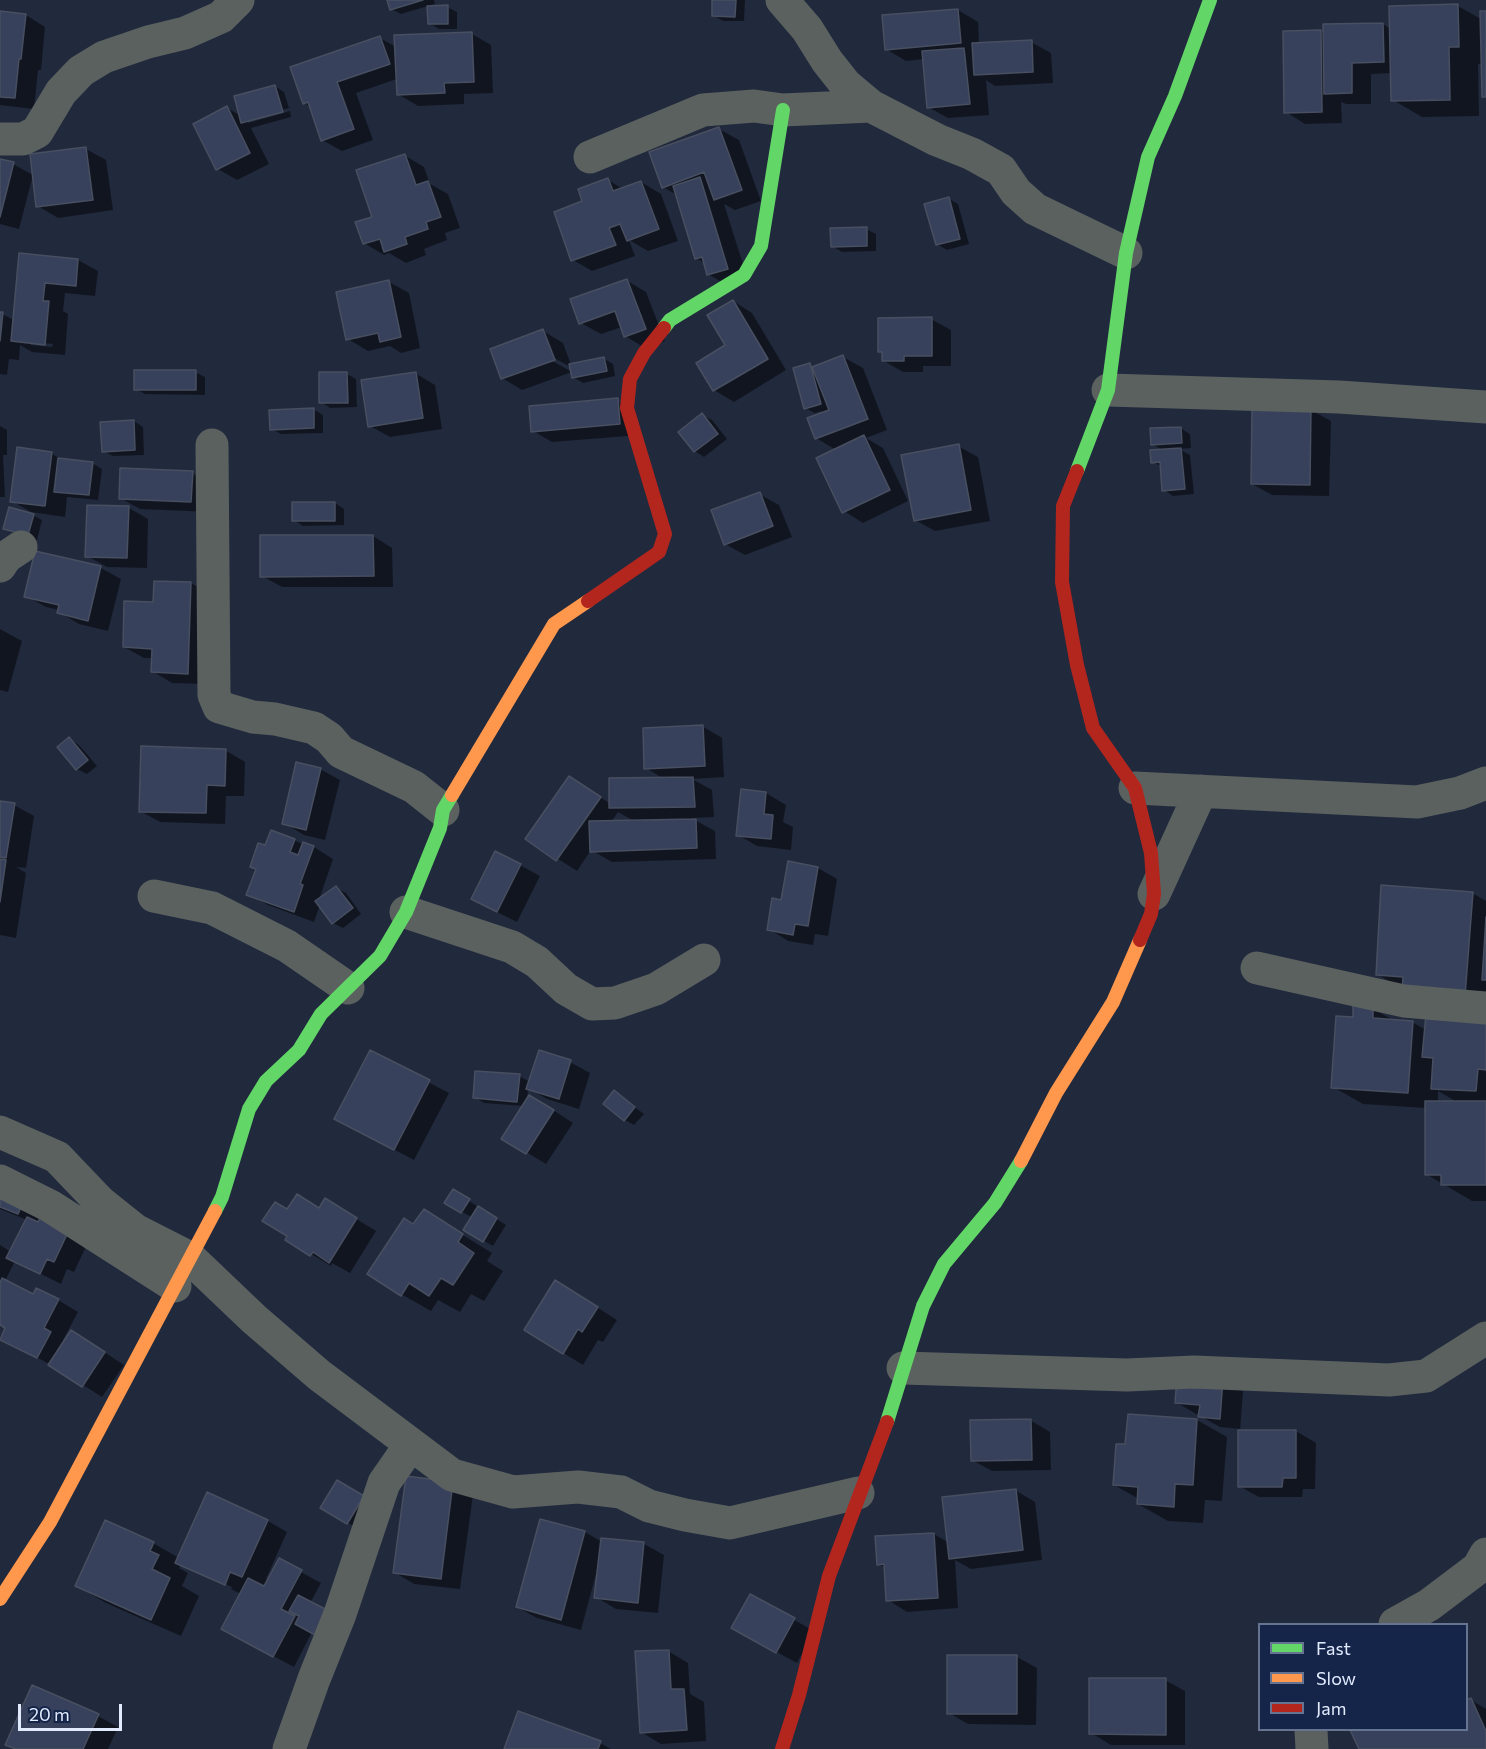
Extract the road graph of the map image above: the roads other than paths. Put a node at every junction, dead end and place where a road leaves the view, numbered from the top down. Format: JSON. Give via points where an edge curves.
{"nodes":[{"id":1,"x":238,"y":0,"type":"edge"},
{"id":2,"x":782,"y":0,"type":"edge"},
{"id":3,"x":1210,"y":0,"type":"edge"},
{"id":4,"x":808,"y":15,"type":"edge"},
{"id":5,"x":871,"y":106,"type":"junction"},
{"id":6,"x":783,"y":110,"type":"junction"},
{"id":7,"x":0,"y":139,"type":"edge"},
{"id":8,"x":590,"y":157,"type":"dead end"},
{"id":9,"x":1126,"y":253,"type":"junction"},
{"id":10,"x":1108,"y":390,"type":"junction"},
{"id":11,"x":1486,"y":407,"type":"edge"},
{"id":12,"x":212,"y":445,"type":"dead end"},
{"id":13,"x":1486,"y":783,"type":"edge"},
{"id":14,"x":1135,"y":788,"type":"junction"},
{"id":15,"x":1201,"y":791,"type":"junction"},
{"id":16,"x":442,"y":810,"type":"junction"},
{"id":17,"x":1154,"y":894,"type":"junction"},
{"id":18,"x":154,"y":896,"type":"dead end"},
{"id":19,"x":406,"y":912,"type":"junction"},
{"id":20,"x":704,"y":960,"type":"dead end"},
{"id":21,"x":1257,"y":968,"type":"dead end"},
{"id":22,"x":348,"y":988,"type":"junction"},
{"id":23,"x":1486,"y":1008,"type":"edge"},
{"id":24,"x":0,"y":1132,"type":"edge"},
{"id":25,"x":0,"y":1181,"type":"edge"},
{"id":26,"x":183,"y":1272,"type":"junction"},
{"id":27,"x":1486,"y":1338,"type":"edge"},
{"id":28,"x":903,"y":1368,"type":"junction"},
{"id":29,"x":411,"y":1444,"type":"junction"},
{"id":30,"x":858,"y":1493,"type":"junction"},
{"id":31,"x":1486,"y":1554,"type":"edge"},
{"id":32,"x":0,"y":1599,"type":"edge"},
{"id":33,"x":1397,"y":1623,"type":"edge"},
{"id":34,"x":1311,"y":1731,"type":"edge"},
{"id":35,"x":289,"y":1749,"type":"edge"},
{"id":36,"x":782,"y":1749,"type":"edge"},
{"id":37,"x":1312,"y":1749,"type":"edge"}],
"edges":[{"from":1,"to":7,"type":"street","via":[[221,17],[185,33],[104,57],[61,92],[37,132],[23,139]]},
{"from":2,"to":4,"type":"street"},
{"from":3,"to":9,"type":"street","via":[[1176,96],[1148,157]]},
{"from":4,"to":5,"type":"street","via":[[827,61],[846,85]]},
{"from":5,"to":6,"type":"street"},
{"from":5,"to":9,"type":"street","via":[[1001,170],[1016,192],[1035,209]]},
{"from":6,"to":8,"type":"street","via":[[754,106],[703,110]]},
{"from":6,"to":16,"type":"street","via":[[761,246],[744,274],[670,320],[630,379],[627,408],[665,534],[659,552],[554,624]]},
{"from":9,"to":10,"type":"street"},
{"from":10,"to":11,"type":"street","via":[[1339,397]]},
{"from":10,"to":14,"type":"street","via":[[1063,506],[1062,582],[1093,728]]},
{"from":12,"to":16,"type":"street","via":[[214,695],[219,707],[314,728],[341,752],[414,787]]},
{"from":13,"to":15,"type":"street","via":[[1417,802]]},
{"from":14,"to":15,"type":"street"},
{"from":14,"to":17,"type":"street","via":[[1151,853]]},
{"from":15,"to":17,"type":"street"},
{"from":16,"to":19,"type":"street","via":[[440,828]]},
{"from":17,"to":28,"type":"street","via":[[1151,914],[1113,1002],[1056,1093],[995,1203],[944,1264],[923,1306]]},
{"from":18,"to":22,"type":"street","via":[[212,908],[287,946]]},
{"from":19,"to":20,"type":"street","via":[[512,947],[592,1004],[615,1003],[656,989]]},
{"from":19,"to":22,"type":"street","via":[[380,956]]},
{"from":21,"to":23,"type":"street","via":[[1404,1001]]},
{"from":22,"to":26,"type":"street","via":[[321,1014],[299,1050],[266,1081],[249,1109],[222,1197]]},
{"from":24,"to":26,"type":"street","via":[[57,1157],[100,1202]]},
{"from":25,"to":26,"type":"street"},
{"from":26,"to":29,"type":"street","via":[[254,1319]]},
{"from":26,"to":32,"type":"street","via":[[50,1521]]},
{"from":27,"to":28,"type":"street","via":[[1426,1376],[1389,1380],[1194,1372],[1127,1375]]},
{"from":28,"to":30,"type":"street"},
{"from":29,"to":30,"type":"street","via":[[452,1475],[513,1492],[578,1487],[621,1492],[648,1506],[730,1523]]},
{"from":29,"to":35,"type":"street","via":[[384,1483]]},
{"from":30,"to":36,"type":"street","via":[[829,1576]]},
{"from":31,"to":33,"type":"street","via":[[1478,1568],[1429,1605]]},
{"from":34,"to":37,"type":"street"}]}
